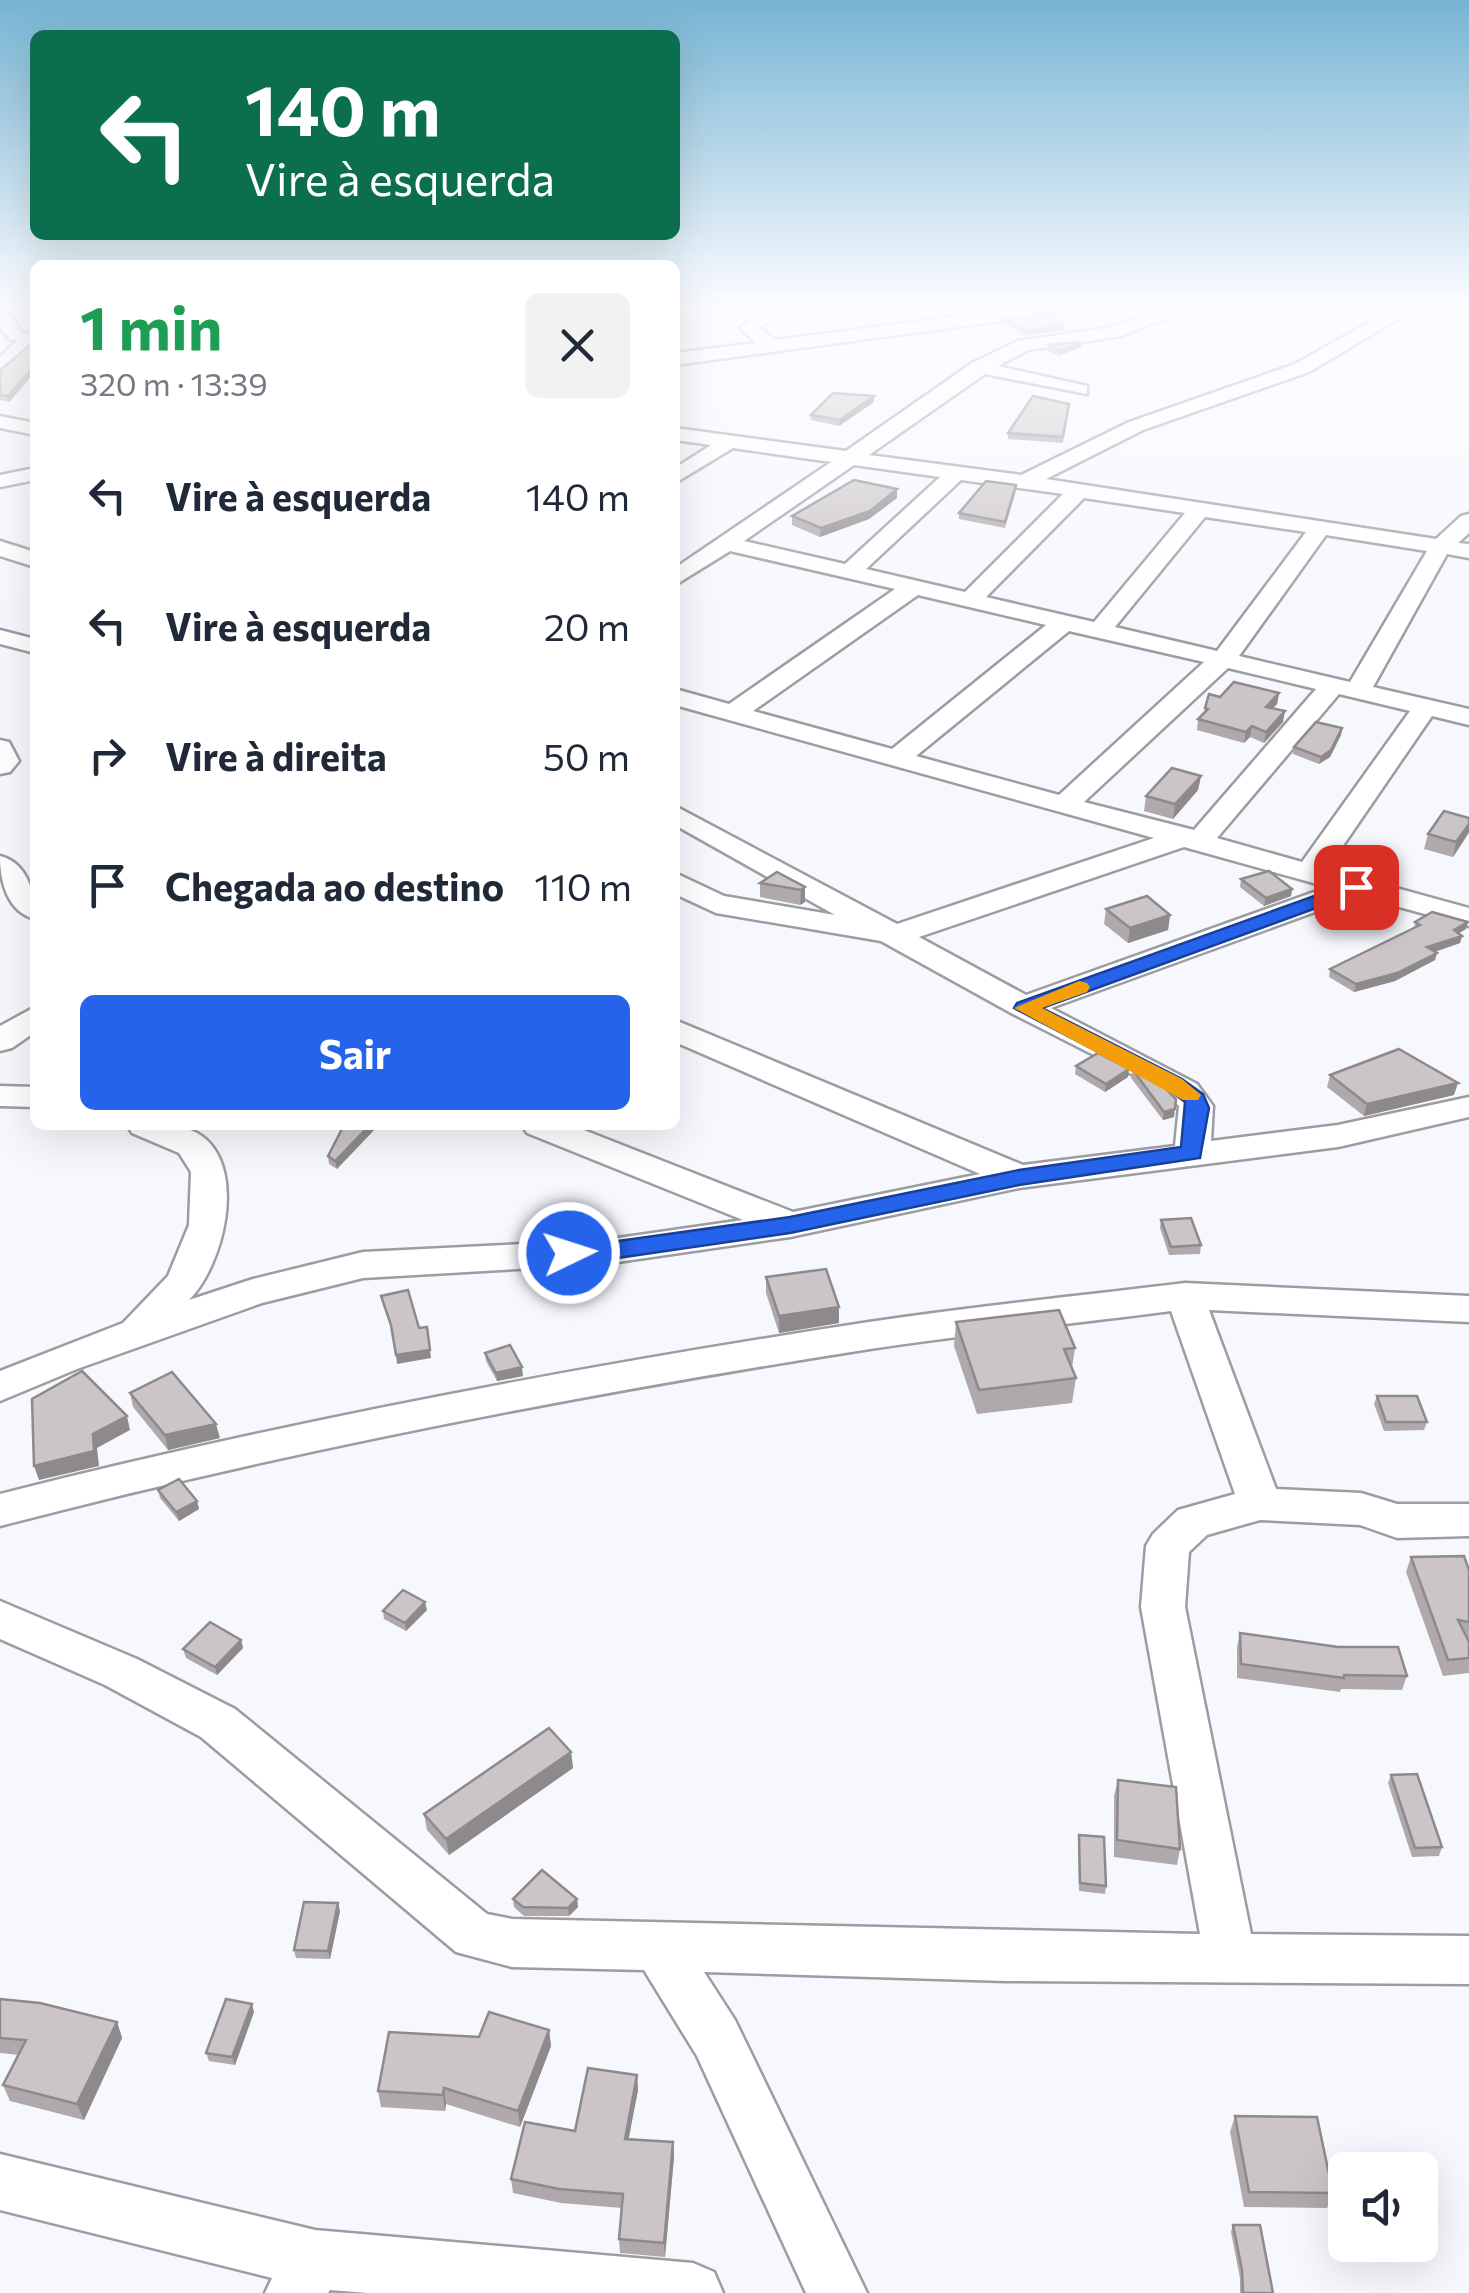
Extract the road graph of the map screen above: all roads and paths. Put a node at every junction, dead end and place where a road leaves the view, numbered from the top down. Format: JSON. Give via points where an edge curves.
{"nodes":[{"id":1,"x":916,"y":410,"type":"edge"},
{"id":2,"x":1182,"y":410,"type":"edge"},
{"id":3,"x":0,"y":422,"type":"edge"},
{"id":4,"x":30,"y":428,"type":"edge"},
{"id":5,"x":680,"y":435,"type":"edge"},
{"id":6,"x":729,"y":442,"type":"junction"},
{"id":7,"x":848,"y":456,"type":"junction"},
{"id":8,"x":680,"y":473,"type":"edge"},
{"id":9,"x":955,"y":474,"type":"junction"},
{"id":10,"x":30,"y":475,"type":"edge"},
{"id":11,"x":1024,"y":482,"type":"junction"},
{"id":12,"x":0,"y":483,"type":"edge"},
{"id":13,"x":30,"y":491,"type":"edge"},
{"id":14,"x":1078,"y":491,"type":"junction"},
{"id":15,"x":1200,"y":509,"type":"junction"},
{"id":16,"x":1469,"y":521,"type":"edge"},
{"id":17,"x":1320,"y":528,"type":"junction"},
{"id":18,"x":726,"y":543,"type":"junction"},
{"id":19,"x":1441,"y":546,"type":"junction"},
{"id":20,"x":0,"y":548,"type":"edge"},
{"id":21,"x":1469,"y":551,"type":"edge"},
{"id":22,"x":30,"y":558,"type":"edge"},
{"id":23,"x":851,"y":572,"type":"junction"},
{"id":24,"x":680,"y":575,"type":"edge"},
{"id":25,"x":915,"y":586,"type":"junction"},
{"id":26,"x":970,"y":599,"type":"junction"},
{"id":27,"x":1066,"y":621,"type":"junction"},
{"id":28,"x":1101,"y":629,"type":"junction"},
{"id":29,"x":0,"y":637,"type":"edge"},
{"id":30,"x":30,"y":645,"type":"edge"},
{"id":31,"x":1224,"y":657,"type":"junction"},
{"id":32,"x":1346,"y":687,"type":"junction"},
{"id":33,"x":680,"y":698,"type":"edge"},
{"id":34,"x":1426,"y":706,"type":"junction"},
{"id":35,"x":733,"y":713,"type":"junction"},
{"id":36,"x":1469,"y":717,"type":"edge"},
{"id":37,"x":0,"y":748,"type":"edge"},
{"id":38,"x":898,"y":757,"type":"junction"},
{"id":39,"x":0,"y":766,"type":"edge"},
{"id":40,"x":1065,"y":804,"type":"junction"},
{"id":41,"x":680,"y":817,"type":"edge"},
{"id":42,"x":1193,"y":839,"type":"junction"},
{"id":43,"x":0,"y":866,"type":"edge"},
{"id":44,"x":1310,"y":872,"type":"junction"},
{"id":45,"x":680,"y":885,"type":"edge"},
{"id":46,"x":1356,"y":887,"type":"junction"},
{"id":47,"x":680,"y":903,"type":"edge"},
{"id":48,"x":30,"y":904,"type":"edge"},
{"id":49,"x":716,"y":904,"type":"junction"},
{"id":50,"x":1469,"y":917,"type":"edge"},
{"id":51,"x":897,"y":934,"type":"junction"},
{"id":52,"x":1024,"y":1008,"type":"junction"},
{"id":53,"x":30,"y":1021,"type":"edge"},
{"id":54,"x":680,"y":1032,"type":"edge"},
{"id":55,"x":0,"y":1042,"type":"edge"},
{"id":56,"x":1469,"y":1107,"type":"edge"},
{"id":57,"x":156,"y":1130,"type":"edge"},
{"id":58,"x":552,"y":1130,"type":"edge"},
{"id":59,"x":1192,"y":1153,"type":"junction"},
{"id":60,"x":1019,"y":1178,"type":"junction"},
{"id":61,"x":790,"y":1225,"type":"junction"},
{"id":62,"x":1185,"y":1296,"type":"junction"},
{"id":63,"x":1469,"y":1309,"type":"edge"},
{"id":64,"x":132,"y":1335,"type":"junction"},
{"id":65,"x":0,"y":1387,"type":"edge"},
{"id":66,"x":1260,"y":1504,"type":"junction"},
{"id":67,"x":0,"y":1510,"type":"edge"},
{"id":68,"x":1469,"y":1520,"type":"edge"},
{"id":69,"x":0,"y":1619,"type":"edge"},
{"id":70,"x":658,"y":1946,"type":"junction"},
{"id":71,"x":1230,"y":1957,"type":"junction"},
{"id":72,"x":1469,"y":1960,"type":"edge"},
{"id":73,"x":0,"y":2182,"type":"edge"},
{"id":74,"x":305,"y":2276,"type":"edge"},
{"id":75,"x":485,"y":2285,"type":"edge"},
{"id":76,"x":693,"y":2293,"type":"edge"},
{"id":77,"x":837,"y":2293,"type":"edge"}],
"edges":[{"from":1,"to":7,"type":"street"},
{"from":2,"to":11,"type":"street"},
{"from":3,"to":4,"type":"street"},
{"from":5,"to":6,"type":"street"},
{"from":6,"to":7,"type":"street"},
{"from":6,"to":8,"type":"street"},
{"from":7,"to":9,"type":"street"},
{"from":7,"to":18,"type":"street"},
{"from":9,"to":11,"type":"street"},
{"from":9,"to":23,"type":"street"},
{"from":10,"to":12,"type":"street"},
{"from":11,"to":14,"type":"street"},
{"from":12,"to":13,"type":"street"},
{"from":14,"to":15,"type":"street"},
{"from":14,"to":26,"type":"street"},
{"from":15,"to":17,"type":"street"},
{"from":15,"to":28,"type":"street"},
{"from":16,"to":19,"type":"street"},
{"from":17,"to":19,"type":"street"},
{"from":17,"to":31,"type":"street"},
{"from":18,"to":23,"type":"street"},
{"from":18,"to":24,"type":"street"},
{"from":19,"to":21,"type":"street"},
{"from":19,"to":32,"type":"street"},
{"from":20,"to":22,"type":"street"},
{"from":23,"to":25,"type":"street"},
{"from":25,"to":26,"type":"street"},
{"from":25,"to":35,"type":"street"},
{"from":26,"to":27,"type":"street"},
{"from":27,"to":28,"type":"street"},
{"from":27,"to":38,"type":"street"},
{"from":28,"to":31,"type":"street"},
{"from":29,"to":30,"type":"street"},
{"from":31,"to":32,"type":"street"},
{"from":31,"to":40,"type":"street"},
{"from":32,"to":34,"type":"street"},
{"from":32,"to":42,"type":"street"},
{"from":33,"to":35,"type":"street"},
{"from":34,"to":36,"type":"street"},
{"from":34,"to":44,"type":"street"},
{"from":35,"to":38,"type":"street"},
{"from":37,"to":39,"type":"street","via":[[6,761]]},
{"from":38,"to":40,"type":"street"},
{"from":40,"to":42,"type":"street"},
{"from":41,"to":51,"type":"street"},
{"from":42,"to":44,"type":"street"},
{"from":42,"to":51,"type":"street"},
{"from":43,"to":48,"type":"street"},
{"from":44,"to":46,"type":"street"},
{"from":45,"to":49,"type":"street"},
{"from":46,"to":50,"type":"street"},
{"from":46,"to":52,"type":"street"},
{"from":47,"to":49,"type":"street"},
{"from":49,"to":51,"type":"street"},
{"from":51,"to":52,"type":"street"},
{"from":52,"to":59,"type":"street","via":[[1195,1098]]},
{"from":53,"to":55,"type":"street"},
{"from":54,"to":60,"type":"street"},
{"from":56,"to":59,"type":"street","via":[[1390,1128]]},
{"from":57,"to":64,"type":"street","via":[[191,1145],[209,1172],[207,1225],[185,1282]]},
{"from":58,"to":61,"type":"street"},
{"from":59,"to":60,"type":"street"},
{"from":60,"to":61,"type":"street"},
{"from":61,"to":64,"type":"street","via":[[604,1252],[363,1266],[253,1292]]},
{"from":62,"to":63,"type":"street"},
{"from":62,"to":66,"type":"street"},
{"from":62,"to":67,"type":"street","via":[[873,1336],[533,1391],[147,1472]]},
{"from":64,"to":65,"type":"street"},
{"from":66,"to":68,"type":"street","via":[[1361,1509],[1397,1521]]},
{"from":66,"to":71,"type":"street","via":[[1193,1522],[1168,1546],[1163,1607]]},
{"from":69,"to":70,"type":"street","via":[[218,1722],[474,1935],[512,1944]]},
{"from":70,"to":71,"type":"street"},
{"from":70,"to":77,"type":"street","via":[[716,2038]]},
{"from":71,"to":72,"type":"street"},
{"from":73,"to":74,"type":"street"},
{"from":74,"to":75,"type":"street"},
{"from":75,"to":76,"type":"street"}]}
